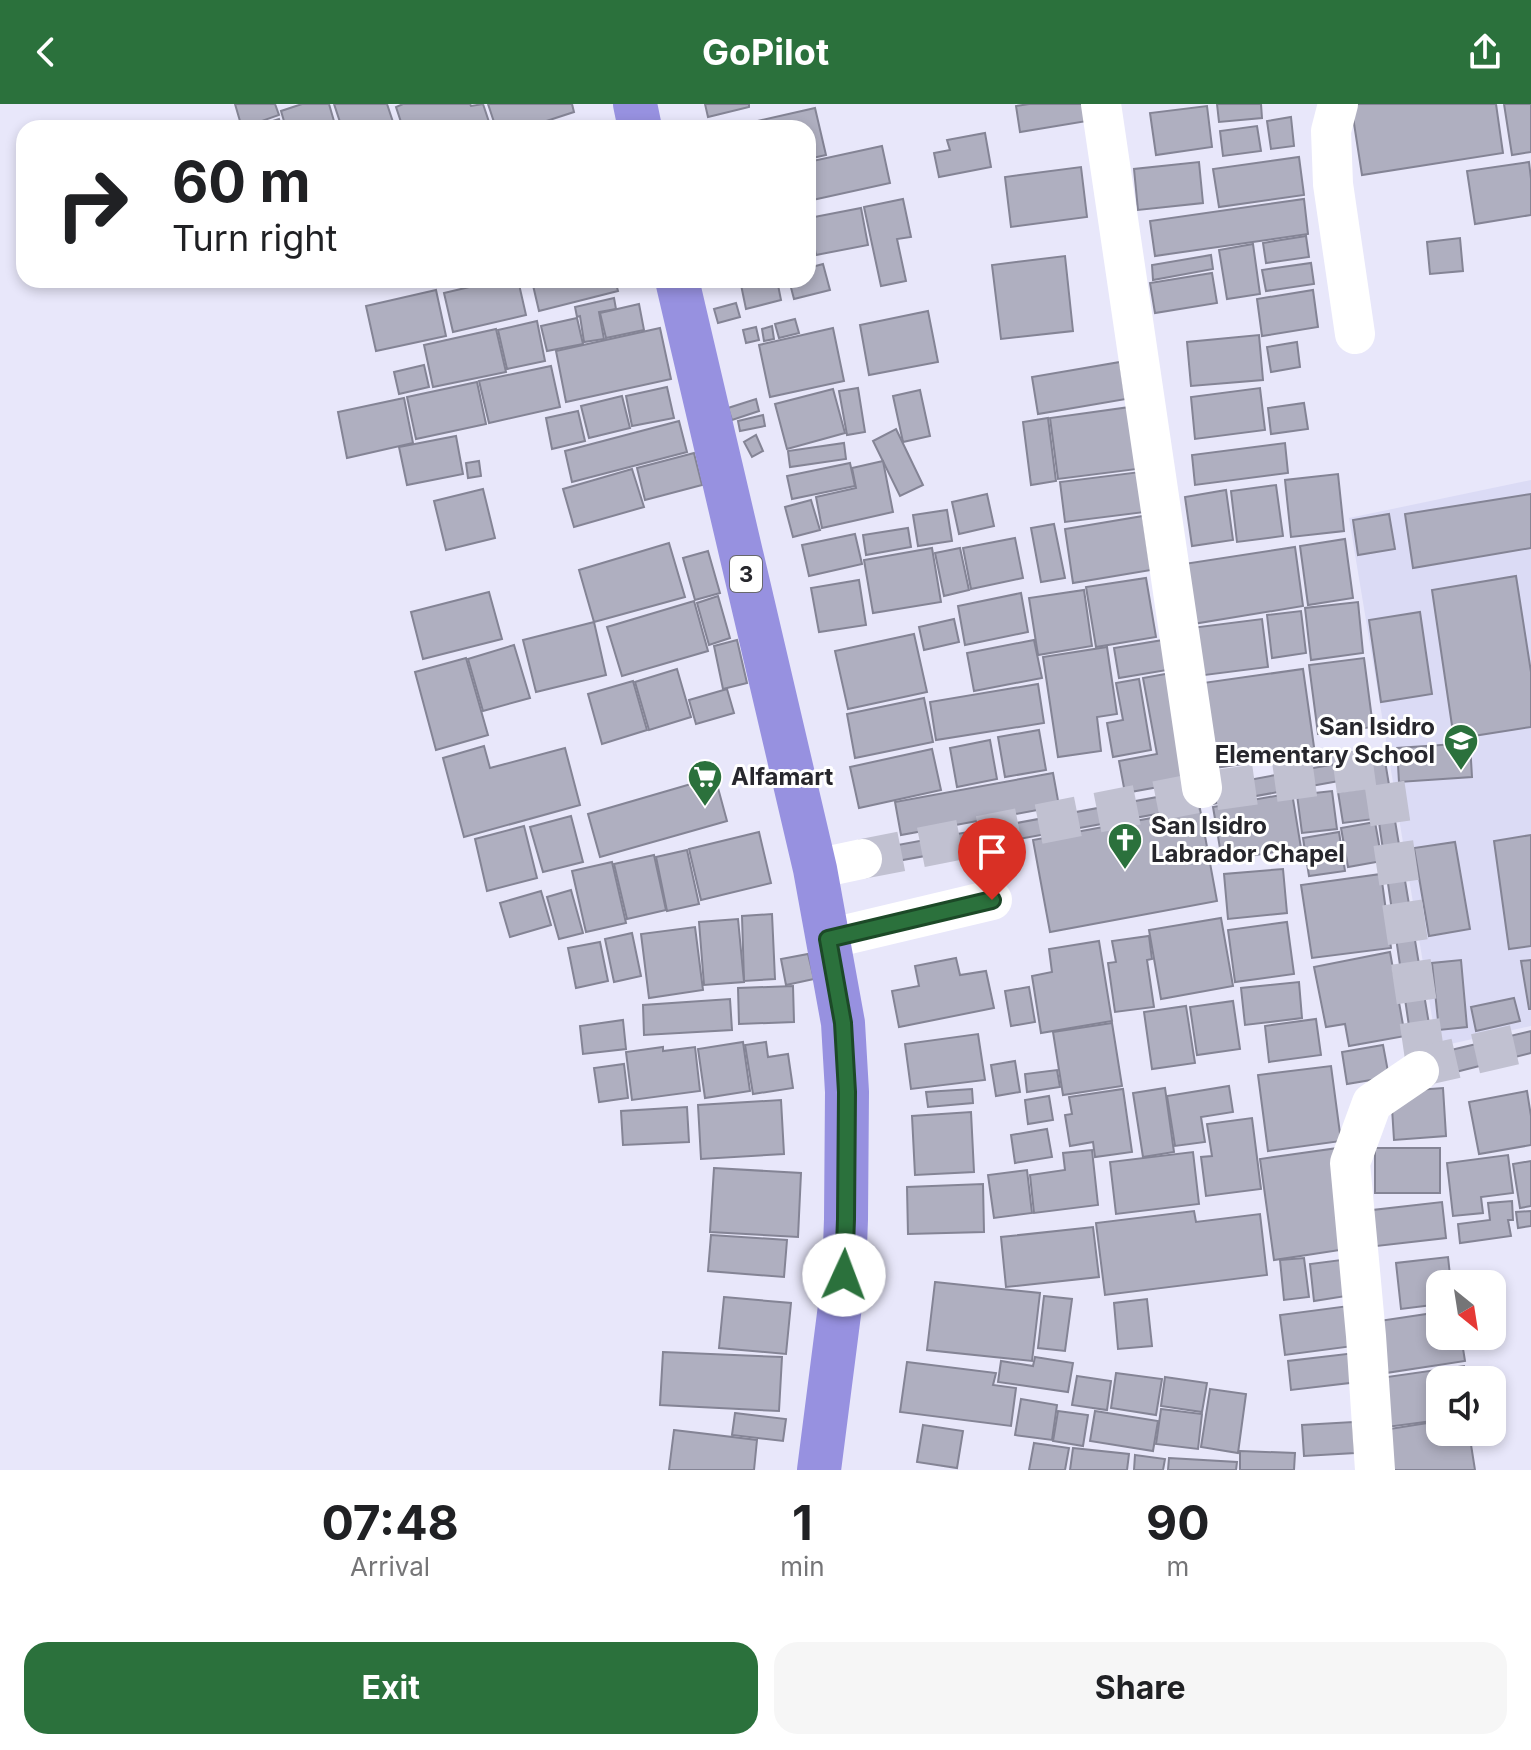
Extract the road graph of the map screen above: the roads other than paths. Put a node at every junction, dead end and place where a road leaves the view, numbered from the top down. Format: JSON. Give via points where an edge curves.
{"nodes":[{"id":1,"x":1101,"y":104,"type":"edge"},
{"id":2,"x":1338,"y":104,"type":"edge"},
{"id":3,"x":679,"y":288,"type":"edge"},
{"id":4,"x":1355,"y":334,"type":"dead end"},
{"id":5,"x":1202,"y":788,"type":"dead end"},
{"id":6,"x":862,"y":859,"type":"tunnel mouth"},
{"id":7,"x":815,"y":869,"type":"junction"},
{"id":8,"x":992,"y":900,"type":"dead end"},
{"id":9,"x":828,"y":939,"type":"junction"},
{"id":10,"x":1419,"y":1071,"type":"tunnel mouth"},
{"id":11,"x":819,"y":1470,"type":"edge"},
{"id":12,"x":1375,"y":1470,"type":"edge"}],
"edges":[{"from":1,"to":5,"type":"street"},
{"from":2,"to":4,"type":"street","via":[[1331,131],[1333,184]]},
{"from":3,"to":7,"type":"highway","number":"3"},
{"from":6,"to":7,"type":"street"},
{"from":7,"to":9,"type":"highway","number":"3"},
{"from":8,"to":9,"type":"street"},
{"from":9,"to":11,"type":"highway","number":"3","via":[[843,1023],[846,1219],[844,1275]]},
{"from":10,"to":12,"type":"street","via":[[1372,1103],[1350,1163]]}]}
